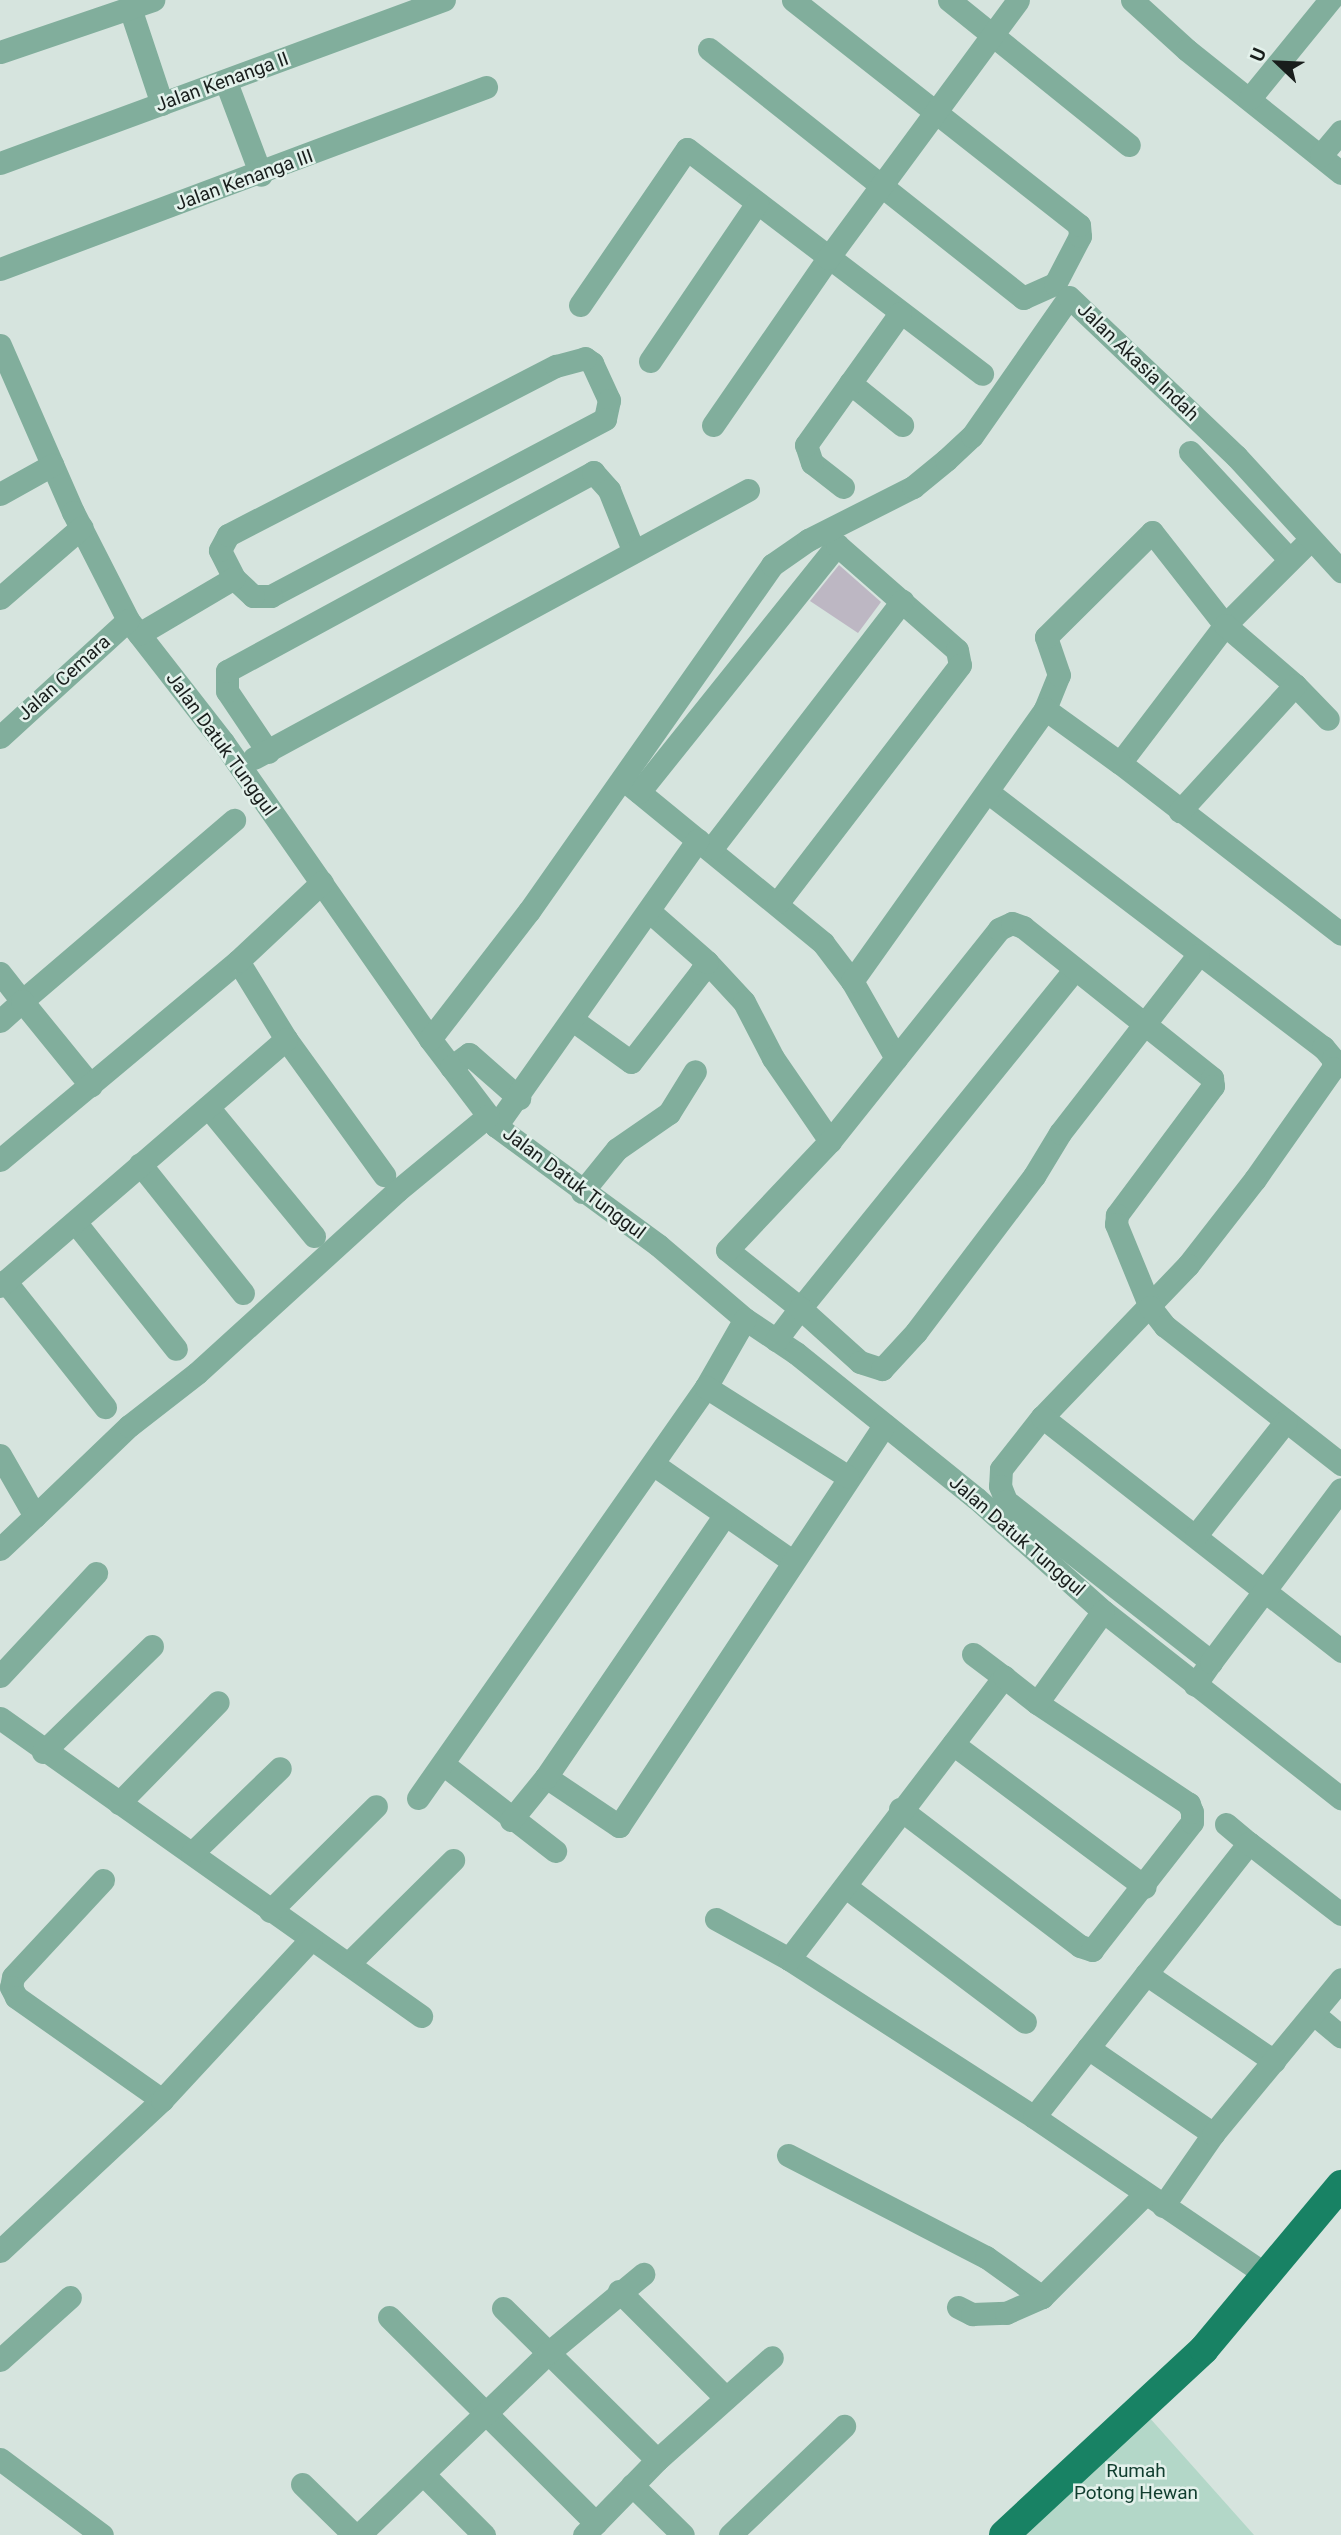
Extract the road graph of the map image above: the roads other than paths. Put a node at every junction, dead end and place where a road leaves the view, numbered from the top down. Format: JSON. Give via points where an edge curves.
{"nodes":[{"id":1,"x":153,"y":0,"type":"edge"},
{"id":2,"x":441,"y":0,"type":"edge"},
{"id":3,"x":793,"y":0,"type":"edge"},
{"id":4,"x":949,"y":0,"type":"edge"},
{"id":5,"x":1018,"y":0,"type":"edge"},
{"id":6,"x":1132,"y":0,"type":"edge"},
{"id":7,"x":1330,"y":0,"type":"edge"},
{"id":8,"x":130,"y":8,"type":"junction"},
{"id":9,"x":995,"y":34,"type":"junction"},
{"id":10,"x":709,"y":49,"type":"dead end"},
{"id":11,"x":0,"y":52,"type":"edge"},
{"id":12,"x":226,"y":82,"type":"junction"},
{"id":13,"x":486,"y":87,"type":"dead end"},
{"id":14,"x":1250,"y":97,"type":"junction"},
{"id":15,"x":162,"y":104,"type":"junction"},
{"id":16,"x":938,"y":111,"type":"junction"},
{"id":17,"x":1341,"y":131,"type":"edge"},
{"id":18,"x":1129,"y":145,"type":"dead end"},
{"id":19,"x":1321,"y":155,"type":"junction"},
{"id":20,"x":0,"y":163,"type":"edge"},
{"id":21,"x":1341,"y":173,"type":"edge"},
{"id":22,"x":261,"y":175,"type":"junction"},
{"id":23,"x":883,"y":185,"type":"junction"},
{"id":24,"x":757,"y":202,"type":"junction"},
{"id":25,"x":828,"y":258,"type":"junction"},
{"id":26,"x":0,"y":269,"type":"edge"},
{"id":27,"x":1062,"y":291,"type":"junction"},
{"id":28,"x":580,"y":305,"type":"dead end"},
{"id":29,"x":900,"y":313,"type":"junction"},
{"id":30,"x":0,"y":345,"type":"edge"},
{"id":31,"x":650,"y":361,"type":"dead end"},
{"id":32,"x":982,"y":374,"type":"dead end"},
{"id":33,"x":850,"y":383,"type":"junction"},
{"id":34,"x":713,"y":425,"type":"dead end"},
{"id":35,"x":902,"y":425,"type":"dead end"},
{"id":36,"x":1190,"y":452,"type":"dead end"},
{"id":37,"x":52,"y":465,"type":"junction"},
{"id":38,"x":843,"y":487,"type":"dead end"},
{"id":39,"x":748,"y":490,"type":"dead end"},
{"id":40,"x":0,"y":494,"type":"edge"},
{"id":41,"x":82,"y":527,"type":"junction"},
{"id":42,"x":1310,"y":540,"type":"junction"},
{"id":43,"x":633,"y":550,"type":"junction"},
{"id":44,"x":1288,"y":558,"type":"junction"},
{"id":45,"x":1341,"y":571,"type":"edge"},
{"id":46,"x":234,"y":578,"type":"junction"},
{"id":47,"x":0,"y":598,"type":"edge"},
{"id":48,"x":902,"y":601,"type":"junction"},
{"id":49,"x":1225,"y":625,"type":"junction"},
{"id":50,"x":134,"y":627,"type":"junction"},
{"id":51,"x":1295,"y":685,"type":"junction"},
{"id":52,"x":1045,"y":709,"type":"junction"},
{"id":53,"x":1328,"y":719,"type":"dead end"},
{"id":54,"x":0,"y":737,"type":"edge"},
{"id":55,"x":268,"y":752,"type":"junction"},
{"id":56,"x":1120,"y":763,"type":"junction"},
{"id":57,"x":238,"y":765,"type":"junction"},
{"id":58,"x":621,"y":777,"type":"junction"},
{"id":59,"x":639,"y":792,"type":"junction"},
{"id":60,"x":989,"y":793,"type":"junction"},
{"id":61,"x":1180,"y":811,"type":"junction"},
{"id":62,"x":234,"y":820,"type":"dead end"},
{"id":63,"x":705,"y":844,"type":"junction"},
{"id":64,"x":323,"y":882,"type":"junction"},
{"id":65,"x":778,"y":902,"type":"junction"},
{"id":66,"x":650,"y":912,"type":"junction"},
{"id":67,"x":1341,"y":934,"type":"edge"},
{"id":68,"x":1198,"y":955,"type":"junction"},
{"id":69,"x":239,"y":961,"type":"junction"},
{"id":70,"x":707,"y":962,"type":"junction"},
{"id":71,"x":1075,"y":969,"type":"junction"},
{"id":72,"x":0,"y":973,"type":"edge"},
{"id":73,"x":852,"y":981,"type":"junction"},
{"id":74,"x":22,"y":1001,"type":"junction"},
{"id":75,"x":0,"y":1021,"type":"edge"},
{"id":76,"x":574,"y":1021,"type":"junction"},
{"id":77,"x":1147,"y":1025,"type":"junction"},
{"id":78,"x":286,"y":1039,"type":"junction"},
{"id":79,"x":430,"y":1039,"type":"junction"},
{"id":80,"x":896,"y":1058,"type":"junction"},
{"id":81,"x":451,"y":1066,"type":"junction"},
{"id":82,"x":695,"y":1071,"type":"dead end"},
{"id":83,"x":91,"y":1086,"type":"junction"},
{"id":84,"x":519,"y":1098,"type":"junction"},
{"id":85,"x":208,"y":1107,"type":"junction"},
{"id":86,"x":492,"y":1121,"type":"junction"},
{"id":87,"x":830,"y":1141,"type":"junction"},
{"id":88,"x":0,"y":1160,"type":"edge"},
{"id":89,"x":140,"y":1164,"type":"junction"},
{"id":90,"x":384,"y":1175,"type":"dead end"},
{"id":91,"x":582,"y":1192,"type":"junction"},
{"id":92,"x":75,"y":1222,"type":"junction"},
{"id":93,"x":314,"y":1236,"type":"dead end"},
{"id":94,"x":2,"y":1284,"type":"edge"},
{"id":95,"x":243,"y":1293,"type":"dead end"},
{"id":96,"x":1150,"y":1307,"type":"junction"},
{"id":97,"x":800,"y":1308,"type":"junction"},
{"id":98,"x":745,"y":1320,"type":"junction"},
{"id":99,"x":776,"y":1340,"type":"junction"},
{"id":100,"x":176,"y":1349,"type":"dead end"},
{"id":101,"x":706,"y":1387,"type":"junction"},
{"id":102,"x":105,"y":1407,"type":"dead end"},
{"id":103,"x":1042,"y":1417,"type":"junction"},
{"id":104,"x":1286,"y":1421,"type":"junction"},
{"id":105,"x":884,"y":1425,"type":"junction"},
{"id":106,"x":2,"y":1463,"type":"edge"},
{"id":107,"x":653,"y":1464,"type":"junction"},
{"id":108,"x":1341,"y":1464,"type":"edge"},
{"id":109,"x":847,"y":1476,"type":"junction"},
{"id":110,"x":1341,"y":1489,"type":"edge"},
{"id":111,"x":31,"y":1506,"type":"junction"},
{"id":112,"x":725,"y":1515,"type":"junction"},
{"id":113,"x":1196,"y":1535,"type":"junction"},
{"id":114,"x":0,"y":1549,"type":"edge"},
{"id":115,"x":792,"y":1561,"type":"junction"},
{"id":116,"x":96,"y":1573,"type":"dead end"},
{"id":117,"x":1266,"y":1594,"type":"junction"},
{"id":118,"x":1103,"y":1611,"type":"junction"},
{"id":119,"x":1338,"y":1643,"type":"edge"},
{"id":120,"x":152,"y":1646,"type":"dead end"},
{"id":121,"x":974,"y":1654,"type":"dead end"},
{"id":122,"x":1211,"y":1662,"type":"junction"},
{"id":123,"x":0,"y":1676,"type":"edge"},
{"id":124,"x":1004,"y":1677,"type":"junction"},
{"id":125,"x":1195,"y":1685,"type":"junction"},
{"id":126,"x":218,"y":1702,"type":"dead end"},
{"id":127,"x":1037,"y":1703,"type":"junction"},
{"id":128,"x":0,"y":1718,"type":"edge"},
{"id":129,"x":953,"y":1745,"type":"junction"},
{"id":130,"x":43,"y":1752,"type":"junction"},
{"id":131,"x":443,"y":1764,"type":"junction"},
{"id":132,"x":280,"y":1768,"type":"dead end"},
{"id":133,"x":546,"y":1777,"type":"junction"},
{"id":134,"x":418,"y":1798,"type":"dead end"},
{"id":135,"x":1341,"y":1798,"type":"edge"},
{"id":136,"x":120,"y":1803,"type":"junction"},
{"id":137,"x":376,"y":1806,"type":"dead end"},
{"id":138,"x":900,"y":1809,"type":"junction"},
{"id":139,"x":511,"y":1820,"type":"junction"},
{"id":140,"x":1226,"y":1824,"type":"dead end"},
{"id":141,"x":1249,"y":1843,"type":"junction"},
{"id":142,"x":555,"y":1851,"type":"dead end"},
{"id":143,"x":192,"y":1853,"type":"junction"},
{"id":144,"x":453,"y":1860,"type":"dead end"},
{"id":145,"x":103,"y":1880,"type":"dead end"},
{"id":146,"x":846,"y":1887,"type":"junction"},
{"id":147,"x":1144,"y":1887,"type":"junction"},
{"id":148,"x":270,"y":1911,"type":"junction"},
{"id":149,"x":1341,"y":1914,"type":"edge"},
{"id":150,"x":716,"y":1919,"type":"dead end"},
{"id":151,"x":311,"y":1939,"type":"junction"},
{"id":152,"x":789,"y":1959,"type":"junction"},
{"id":153,"x":348,"y":1964,"type":"junction"},
{"id":154,"x":1146,"y":1974,"type":"junction"},
{"id":155,"x":1341,"y":1979,"type":"edge"},
{"id":156,"x":1314,"y":2014,"type":"junction"},
{"id":157,"x":421,"y":2016,"type":"dead end"},
{"id":158,"x":1025,"y":2022,"type":"dead end"},
{"id":159,"x":1341,"y":2036,"type":"edge"},
{"id":160,"x":1088,"y":2048,"type":"junction"},
{"id":161,"x":1274,"y":2061,"type":"junction"},
{"id":162,"x":162,"y":2100,"type":"junction"},
{"id":163,"x":1034,"y":2117,"type":"junction"},
{"id":164,"x":1213,"y":2134,"type":"junction"},
{"id":165,"x":788,"y":2155,"type":"dead end"},
{"id":166,"x":1341,"y":2185,"type":"edge"},
{"id":167,"x":1154,"y":2200,"type":"junction"},
{"id":168,"x":5,"y":2238,"type":"edge"},
{"id":169,"x":643,"y":2274,"type":"dead end"},
{"id":170,"x":1268,"y":2276,"type":"junction"},
{"id":171,"x":619,"y":2291,"type":"junction"},
{"id":172,"x":70,"y":2297,"type":"dead end"},
{"id":173,"x":1042,"y":2297,"type":"junction"},
{"id":174,"x":958,"y":2307,"type":"dead end"},
{"id":175,"x":503,"y":2308,"type":"dead end"},
{"id":176,"x":389,"y":2317,"type":"dead end"},
{"id":177,"x":548,"y":2353,"type":"junction"},
{"id":178,"x":772,"y":2357,"type":"dead end"},
{"id":179,"x":0,"y":2360,"type":"edge"},
{"id":180,"x":726,"y":2398,"type":"junction"},
{"id":181,"x":487,"y":2414,"type":"junction"},
{"id":182,"x":845,"y":2427,"type":"dead end"},
{"id":183,"x":0,"y":2459,"type":"edge"},
{"id":184,"x":657,"y":2460,"type":"junction"},
{"id":185,"x":424,"y":2474,"type":"junction"},
{"id":186,"x":302,"y":2484,"type":"dead end"},
{"id":187,"x":632,"y":2485,"type":"junction"},
{"id":188,"x":590,"y":2529,"type":"edge"},
{"id":189,"x":102,"y":2535,"type":"edge"},
{"id":190,"x":357,"y":2535,"type":"edge"},
{"id":191,"x":484,"y":2535,"type":"edge"},
{"id":192,"x":683,"y":2535,"type":"edge"},
{"id":193,"x":730,"y":2535,"type":"edge"},
{"id":194,"x":1004,"y":2535,"type":"edge"}],
"edges":[{"from":1,"to":8,"type":"street"},
{"from":2,"to":12,"type":"street","name":"Jalan Kenanga II"},
{"from":3,"to":16,"type":"street"},
{"from":4,"to":9,"type":"street"},
{"from":5,"to":9,"type":"street"},
{"from":6,"to":14,"type":"street","via":[[1186,50]]},
{"from":7,"to":14,"type":"street"},
{"from":8,"to":11,"type":"street"},
{"from":8,"to":15,"type":"street"},
{"from":9,"to":16,"type":"street"},
{"from":9,"to":18,"type":"street"},
{"from":10,"to":23,"type":"street"},
{"from":12,"to":15,"type":"street","name":"Jalan Kenanga II"},
{"from":12,"to":22,"type":"street"},
{"from":13,"to":22,"type":"street","name":"Jalan Kenanga III"},
{"from":14,"to":19,"type":"street"},
{"from":15,"to":20,"type":"street","name":"Jalan Kenanga II"},
{"from":16,"to":23,"type":"street"},
{"from":16,"to":27,"type":"street","via":[[1079,225],[1080,236]]},
{"from":17,"to":19,"type":"street"},
{"from":19,"to":21,"type":"street"},
{"from":22,"to":26,"type":"street","name":"Jalan Kenanga III"},
{"from":23,"to":25,"type":"street"},
{"from":23,"to":27,"type":"street","via":[[1023,298]]},
{"from":24,"to":25,"type":"street"},
{"from":24,"to":28,"type":"street","via":[[696,152],[682,151]]},
{"from":24,"to":31,"type":"street"},
{"from":25,"to":29,"type":"street"},
{"from":25,"to":34,"type":"street"},
{"from":27,"to":42,"type":"street","name":"Jalan Akasia Indah","via":[[1236,456]]},
{"from":27,"to":58,"type":"street","name":"Jalan Akasia Indah","via":[[963,444],[913,486],[808,540],[772,565]]},
{"from":29,"to":32,"type":"street"},
{"from":29,"to":33,"type":"street"},
{"from":30,"to":37,"type":"street","name":"Jalan Datuk Tunggul"},
{"from":33,"to":35,"type":"street"},
{"from":33,"to":38,"type":"street","via":[[805,451],[811,463]]},
{"from":36,"to":44,"type":"street"},
{"from":37,"to":40,"type":"street"},
{"from":37,"to":41,"type":"street","name":"Jalan Datuk Tunggul"},
{"from":39,"to":43,"type":"street"},
{"from":41,"to":47,"type":"street"},
{"from":41,"to":50,"type":"street","name":"Jalan Datuk Tunggul"},
{"from":42,"to":44,"type":"street"},
{"from":42,"to":45,"type":"street","name":"Jalan Akasia Indah"},
{"from":43,"to":55,"type":"street"},
{"from":43,"to":55,"type":"street","via":[[610,490],[593,472],[227,671],[227,691]]},
{"from":44,"to":49,"type":"street"},
{"from":46,"to":46,"type":"street","via":[[220,550],[228,535],[556,366],[580,359],[592,363],[609,400],[605,419],[271,596],[253,596]]},
{"from":46,"to":50,"type":"street","name":"Jalan Cemara"},
{"from":48,"to":59,"type":"street","via":[[837,545]]},
{"from":48,"to":63,"type":"street"},
{"from":48,"to":65,"type":"street","via":[[957,650],[958,672]]},
{"from":49,"to":51,"type":"street"},
{"from":49,"to":52,"type":"street","via":[[1152,532],[1046,637],[1059,675]]},
{"from":49,"to":56,"type":"street"},
{"from":50,"to":54,"type":"street","name":"Jalan Cemara"},
{"from":50,"to":57,"type":"street","name":"Jalan Datuk Tunggul"},
{"from":51,"to":53,"type":"street"},
{"from":51,"to":61,"type":"street"},
{"from":52,"to":56,"type":"street"},
{"from":52,"to":60,"type":"street"},
{"from":55,"to":57,"type":"street"},
{"from":56,"to":61,"type":"street"},
{"from":57,"to":64,"type":"street","name":"Jalan Datuk Tunggul"},
{"from":58,"to":59,"type":"street"},
{"from":58,"to":79,"type":"street","name":"Jalan Akasia Indah","via":[[529,911]]},
{"from":59,"to":63,"type":"street"},
{"from":60,"to":68,"type":"street"},
{"from":60,"to":73,"type":"street"},
{"from":61,"to":67,"type":"street"},
{"from":62,"to":74,"type":"street"},
{"from":63,"to":65,"type":"street"},
{"from":63,"to":66,"type":"street"},
{"from":64,"to":69,"type":"street"},
{"from":64,"to":79,"type":"street","name":"Jalan Datuk Tunggul"},
{"from":65,"to":73,"type":"street","via":[[823,943]]},
{"from":66,"to":70,"type":"street"},
{"from":66,"to":76,"type":"street"},
{"from":68,"to":77,"type":"street"},
{"from":68,"to":96,"type":"street","via":[[1323,1047],[1333,1059],[1333,1068],[1255,1179]]},
{"from":69,"to":78,"type":"street"},
{"from":69,"to":83,"type":"street"},
{"from":70,"to":76,"type":"street","via":[[631,1062]]},
{"from":70,"to":87,"type":"street","via":[[744,1002],[773,1058]]},
{"from":71,"to":77,"type":"street"},
{"from":71,"to":80,"type":"street","via":[[1023,927],[1012,923],[999,929]]},
{"from":71,"to":97,"type":"street"},
{"from":72,"to":74,"type":"street"},
{"from":73,"to":80,"type":"street"},
{"from":74,"to":75,"type":"street"},
{"from":74,"to":83,"type":"street"},
{"from":76,"to":84,"type":"street"},
{"from":77,"to":96,"type":"street","via":[[1212,1078],[1213,1086],[1117,1215],[1116,1224]]},
{"from":77,"to":97,"type":"street","via":[[1060,1133],[1034,1176],[916,1332],[882,1369],[860,1362]]},
{"from":78,"to":85,"type":"street"},
{"from":78,"to":90,"type":"street"},
{"from":79,"to":81,"type":"street","name":"Jalan Datuk Tunggul"},
{"from":80,"to":87,"type":"street"},
{"from":81,"to":84,"type":"street","via":[[469,1054]]},
{"from":81,"to":86,"type":"street","name":"Jalan Datuk Tunggul"},
{"from":82,"to":91,"type":"street","via":[[669,1113],[617,1149]]},
{"from":83,"to":88,"type":"street"},
{"from":84,"to":86,"type":"street"},
{"from":85,"to":89,"type":"street"},
{"from":85,"to":93,"type":"street"},
{"from":86,"to":91,"type":"street","name":"Jalan Datuk Tunggul"},
{"from":86,"to":111,"type":"street","via":[[397,1191],[197,1373]]},
{"from":87,"to":97,"type":"street","via":[[727,1250]]},
{"from":89,"to":92,"type":"street"},
{"from":89,"to":95,"type":"street"},
{"from":91,"to":98,"type":"street","name":"Jalan Datuk Tunggul","via":[[658,1245]]},
{"from":92,"to":94,"type":"street"},
{"from":92,"to":100,"type":"street"},
{"from":94,"to":102,"type":"street"},
{"from":96,"to":103,"type":"street"},
{"from":96,"to":104,"type":"street","via":[[1165,1326]]},
{"from":97,"to":99,"type":"street"},
{"from":98,"to":99,"type":"street","name":"Jalan Datuk Tunggul"},
{"from":98,"to":101,"type":"street"},
{"from":99,"to":105,"type":"street","name":"Jalan Datuk Tunggul"},
{"from":101,"to":107,"type":"street"},
{"from":101,"to":109,"type":"street"},
{"from":103,"to":113,"type":"street"},
{"from":103,"to":122,"type":"street","via":[[1001,1469],[999,1486],[1006,1501]]},
{"from":104,"to":108,"type":"street"},
{"from":104,"to":113,"type":"street"},
{"from":105,"to":109,"type":"street"},
{"from":105,"to":118,"type":"street","name":"Jalan Datuk Tunggul"},
{"from":106,"to":111,"type":"street"},
{"from":107,"to":112,"type":"street"},
{"from":107,"to":131,"type":"street"},
{"from":109,"to":115,"type":"street"},
{"from":110,"to":117,"type":"street"},
{"from":111,"to":114,"type":"street"},
{"from":112,"to":115,"type":"street"},
{"from":112,"to":133,"type":"street"},
{"from":113,"to":117,"type":"street"},
{"from":115,"to":133,"type":"street","via":[[619,1826]]},
{"from":116,"to":123,"type":"street"},
{"from":117,"to":119,"type":"street"},
{"from":117,"to":122,"type":"street"},
{"from":118,"to":125,"type":"street","name":"Jalan Datuk Tunggul"},
{"from":118,"to":127,"type":"street"},
{"from":120,"to":130,"type":"street"},
{"from":121,"to":124,"type":"street"},
{"from":122,"to":125,"type":"street"},
{"from":124,"to":127,"type":"street"},
{"from":124,"to":129,"type":"street"},
{"from":125,"to":135,"type":"street","name":"Jalan Datuk Tunggul"},
{"from":126,"to":136,"type":"street"},
{"from":127,"to":147,"type":"street","via":[[1189,1804],[1192,1822]]},
{"from":128,"to":130,"type":"street"},
{"from":129,"to":138,"type":"street"},
{"from":129,"to":147,"type":"street"},
{"from":130,"to":136,"type":"street"},
{"from":131,"to":134,"type":"street"},
{"from":131,"to":139,"type":"street"},
{"from":132,"to":143,"type":"street"},
{"from":133,"to":139,"type":"street"},
{"from":136,"to":143,"type":"street"},
{"from":137,"to":148,"type":"street"},
{"from":138,"to":146,"type":"street"},
{"from":138,"to":147,"type":"street","via":[[1080,1946],[1092,1950]]},
{"from":139,"to":142,"type":"street"},
{"from":140,"to":141,"type":"street"},
{"from":141,"to":149,"type":"street"},
{"from":141,"to":154,"type":"street"},
{"from":143,"to":148,"type":"street"},
{"from":144,"to":153,"type":"street"},
{"from":145,"to":162,"type":"street","via":[[13,1977],[10,1987],[16,1997]]},
{"from":146,"to":152,"type":"street"},
{"from":146,"to":158,"type":"street"},
{"from":148,"to":151,"type":"street"},
{"from":150,"to":152,"type":"street"},
{"from":151,"to":153,"type":"street"},
{"from":151,"to":162,"type":"street"},
{"from":152,"to":163,"type":"street"},
{"from":153,"to":157,"type":"street"},
{"from":154,"to":160,"type":"street"},
{"from":154,"to":161,"type":"street"},
{"from":155,"to":156,"type":"street"},
{"from":156,"to":159,"type":"street"},
{"from":156,"to":161,"type":"street"},
{"from":160,"to":163,"type":"street"},
{"from":160,"to":164,"type":"street"},
{"from":161,"to":164,"type":"street"},
{"from":162,"to":168,"type":"street"},
{"from":163,"to":167,"type":"street"},
{"from":164,"to":167,"type":"street"},
{"from":165,"to":173,"type":"street","via":[[986,2257]]},
{"from":166,"to":170,"type":"main road"},
{"from":167,"to":170,"type":"street"},
{"from":167,"to":173,"type":"street"},
{"from":169,"to":171,"type":"street"},
{"from":170,"to":194,"type":"main road","via":[[1204,2349]]},
{"from":171,"to":177,"type":"street"},
{"from":171,"to":180,"type":"street"},
{"from":172,"to":179,"type":"street"},
{"from":173,"to":174,"type":"street","via":[[1006,2313],[972,2314]]},
{"from":175,"to":177,"type":"street"},
{"from":176,"to":181,"type":"street"},
{"from":177,"to":181,"type":"street"},
{"from":177,"to":184,"type":"street"},
{"from":178,"to":180,"type":"street"},
{"from":180,"to":184,"type":"street"},
{"from":181,"to":185,"type":"street"},
{"from":181,"to":188,"type":"street"},
{"from":182,"to":193,"type":"street"},
{"from":183,"to":189,"type":"street"},
{"from":184,"to":187,"type":"street"},
{"from":185,"to":190,"type":"street"},
{"from":185,"to":191,"type":"street"},
{"from":186,"to":190,"type":"street"},
{"from":187,"to":188,"type":"street"},
{"from":187,"to":192,"type":"street"}]}
